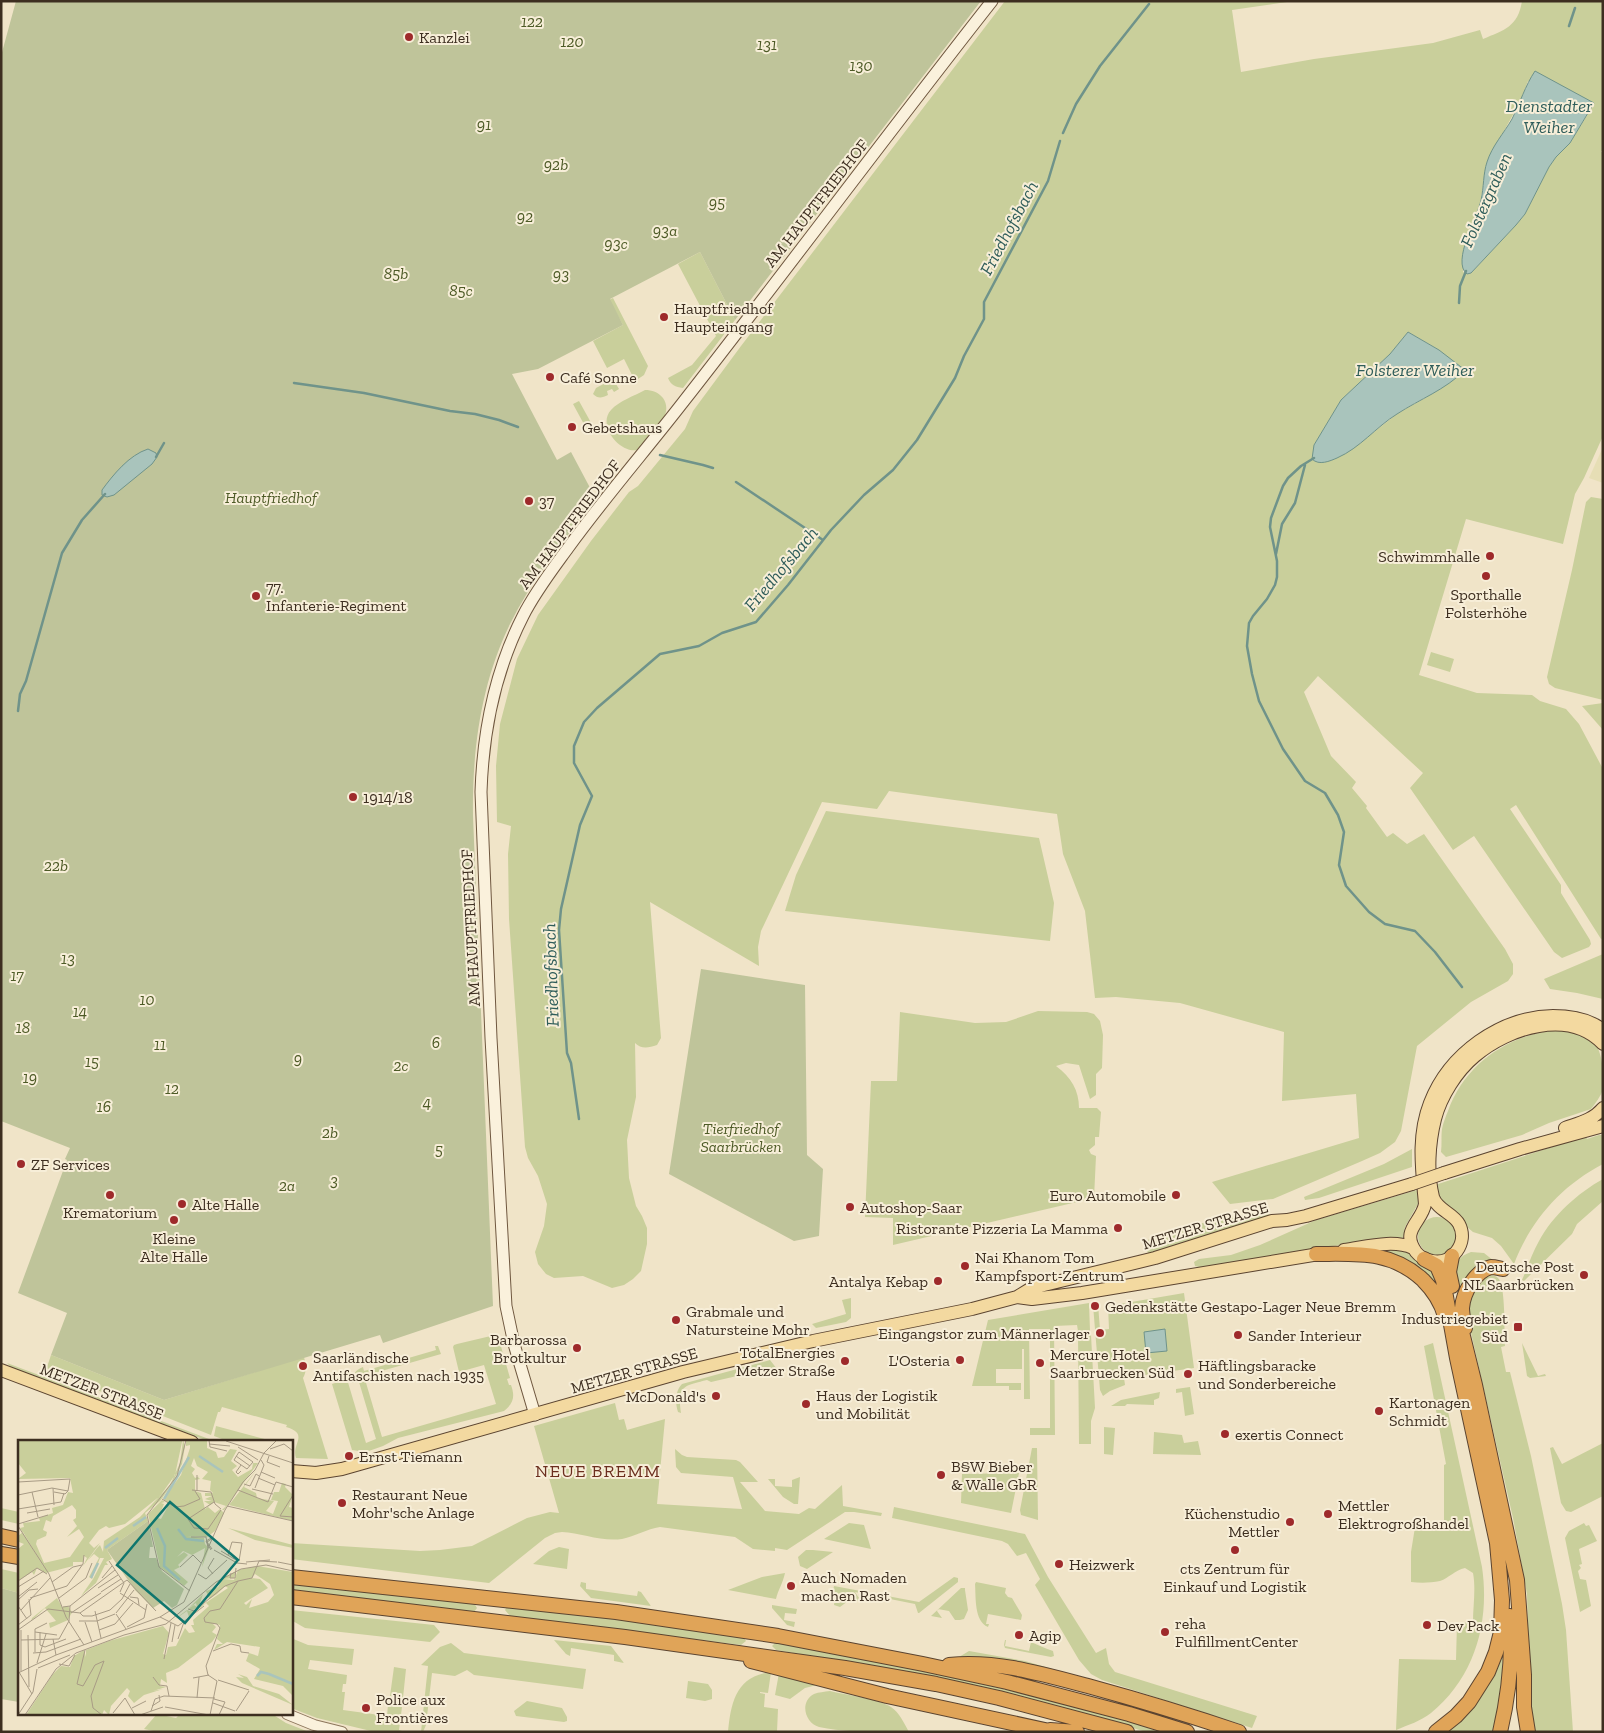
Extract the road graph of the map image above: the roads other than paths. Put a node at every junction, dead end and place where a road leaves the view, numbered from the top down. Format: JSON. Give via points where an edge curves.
{"nodes":[{"id":1,"x":992,"y":1,"type":"edge"},
{"id":2,"x":1602,"y":1029,"type":"edge"},
{"id":3,"x":1603,"y":1044,"type":"edge"},
{"id":4,"x":1603,"y":1108,"type":"edge"},
{"id":5,"x":1603,"y":1126,"type":"edge"},
{"id":6,"x":1520,"y":1149,"type":"junction"},
{"id":7,"x":1448,"y":1213,"type":"junction"},
{"id":8,"x":1418,"y":1218,"type":"junction"},
{"id":9,"x":1287,"y":1220,"type":"junction"},
{"id":10,"x":1413,"y":1248,"type":"junction"},
{"id":11,"x":1316,"y":1254,"type":"junction"},
{"id":12,"x":1452,"y":1256,"type":"junction"},
{"id":13,"x":1424,"y":1259,"type":"junction"},
{"id":14,"x":1502,"y":1269,"type":"dead end"},
{"id":15,"x":1017,"y":1297,"type":"junction"},
{"id":16,"x":1043,"y":1297,"type":"junction"},
{"id":17,"x":1466,"y":1346,"type":"junction"},
{"id":18,"x":1457,"y":1358,"type":"junction"},
{"id":19,"x":1,"y":1370,"type":"edge"},
{"id":20,"x":535,"y":1415,"type":"junction"},
{"id":21,"x":187,"y":1440,"type":"edge"},
{"id":22,"x":292,"y":1471,"type":"edge"},
{"id":23,"x":1,"y":1536,"type":"edge"},
{"id":24,"x":18,"y":1540,"type":"edge"},
{"id":25,"x":1499,"y":1551,"type":"junction"},
{"id":26,"x":1,"y":1554,"type":"edge"},
{"id":27,"x":18,"y":1557,"type":"edge"},
{"id":28,"x":292,"y":1577,"type":"edge"},
{"id":29,"x":292,"y":1597,"type":"edge"},
{"id":30,"x":1521,"y":1646,"type":"junction"},
{"id":31,"x":740,"y":1653,"type":"junction"},
{"id":32,"x":937,"y":1667,"type":"junction"},
{"id":33,"x":292,"y":1716,"type":"edge"},
{"id":34,"x":1052,"y":1731,"type":"edge"},
{"id":35,"x":342,"y":1732,"type":"edge"},
{"id":36,"x":1077,"y":1732,"type":"edge"},
{"id":37,"x":1127,"y":1732,"type":"edge"},
{"id":38,"x":1187,"y":1732,"type":"edge"},
{"id":39,"x":1239,"y":1732,"type":"edge"},
{"id":40,"x":1436,"y":1732,"type":"edge"},
{"id":41,"x":1500,"y":1732,"type":"edge"},
{"id":42,"x":1508,"y":1732,"type":"edge"},
{"id":43,"x":1528,"y":1732,"type":"edge"}],
"edges":[{"from":1,"to":20,"type":"main road","name":"AM HAUPTFRIEDHOF","via":[[553,568],[524,615],[498,677],[487,721],[481,792],[491,1038],[506,1306]]},
{"from":2,"to":8,"type":"main road","via":[[1576,1018],[1535,1018],[1492,1033],[1459,1059],[1438,1087],[1425,1119],[1421,1155],[1425,1204]]},
{"from":3,"to":7,"type":"main road","via":[[1580,1028],[1529,1028],[1499,1039],[1464,1066],[1440,1105],[1432,1132],[1430,1172],[1433,1196]]},
{"from":4,"to":6,"type":"main road","name":"METZER STRASSE","via":[[1594,1117],[1547,1134]]},
{"from":5,"to":6,"type":"main road","name":"METZER STRASSE"},
{"from":6,"to":9,"type":"main road","name":"METZER STRASSE","bridge":true},
{"from":7,"to":8,"type":"main road","via":[[1432,1211]]},
{"from":7,"to":12,"type":"main road","via":[[1462,1232],[1459,1248]]},
{"from":8,"to":10,"type":"main road","via":[[1411,1232]]},
{"from":9,"to":15,"type":"main road","name":"METZER STRASSE","via":[[1272,1220],[1147,1260],[1040,1286]]},
{"from":9,"to":16,"type":"main road","name":"METZER STRASSE","via":[[1156,1266]]},
{"from":10,"to":11,"type":"main road","name":"METZER STRASSE","via":[[1393,1244]]},
{"from":10,"to":13,"type":"main road"},
{"from":11,"to":16,"type":"main road","name":"METZER STRASSE"},
{"from":11,"to":18,"type":"highway","via":[[1372,1255],[1407,1266],[1434,1293],[1443,1310]]},
{"from":12,"to":13,"type":"main road","via":[[1440,1262]]},
{"from":12,"to":17,"type":"highway","via":[[1449,1272]]},
{"from":13,"to":18,"type":"highway","via":[[1441,1272]]},
{"from":14,"to":17,"type":"highway","via":[[1486,1269],[1468,1289],[1462,1308]]},
{"from":15,"to":16,"type":"main road","name":"METZER STRASSE"},
{"from":15,"to":20,"type":"main road","name":"METZER STRASSE","via":[[780,1348]]},
{"from":17,"to":30,"type":"highway","via":[[1517,1580]]},
{"from":18,"to":25,"type":"highway"},
{"from":19,"to":21,"type":"main road","name":"METZER STRASSE"},
{"from":20,"to":22,"type":"main road","name":"METZER STRASSE","via":[[342,1469],[316,1473]]},
{"from":23,"to":24,"type":"highway"},
{"from":25,"to":40,"type":"highway","via":[[1502,1600],[1501,1632],[1496,1652],[1469,1702]]},
{"from":25,"to":41,"type":"highway","via":[[1507,1580],[1511,1626],[1511,1658]]},
{"from":26,"to":27,"type":"highway"},
{"from":28,"to":32,"type":"highway","via":[[616,1612],[778,1636]]},
{"from":29,"to":31,"type":"highway","via":[[616,1635]]},
{"from":30,"to":42,"type":"highway"},
{"from":30,"to":43,"type":"highway"},
{"from":31,"to":34,"type":"highway","via":[[772,1667],[887,1696]]},
{"from":31,"to":37,"type":"highway","via":[[936,1684]]},
{"from":32,"to":38,"type":"highway","via":[[1048,1692]]},
{"from":32,"to":39,"type":"highway","via":[[965,1664],[1028,1670]]},
{"from":33,"to":35,"type":"street"},
{"from":34,"to":36,"type":"highway"}]}
